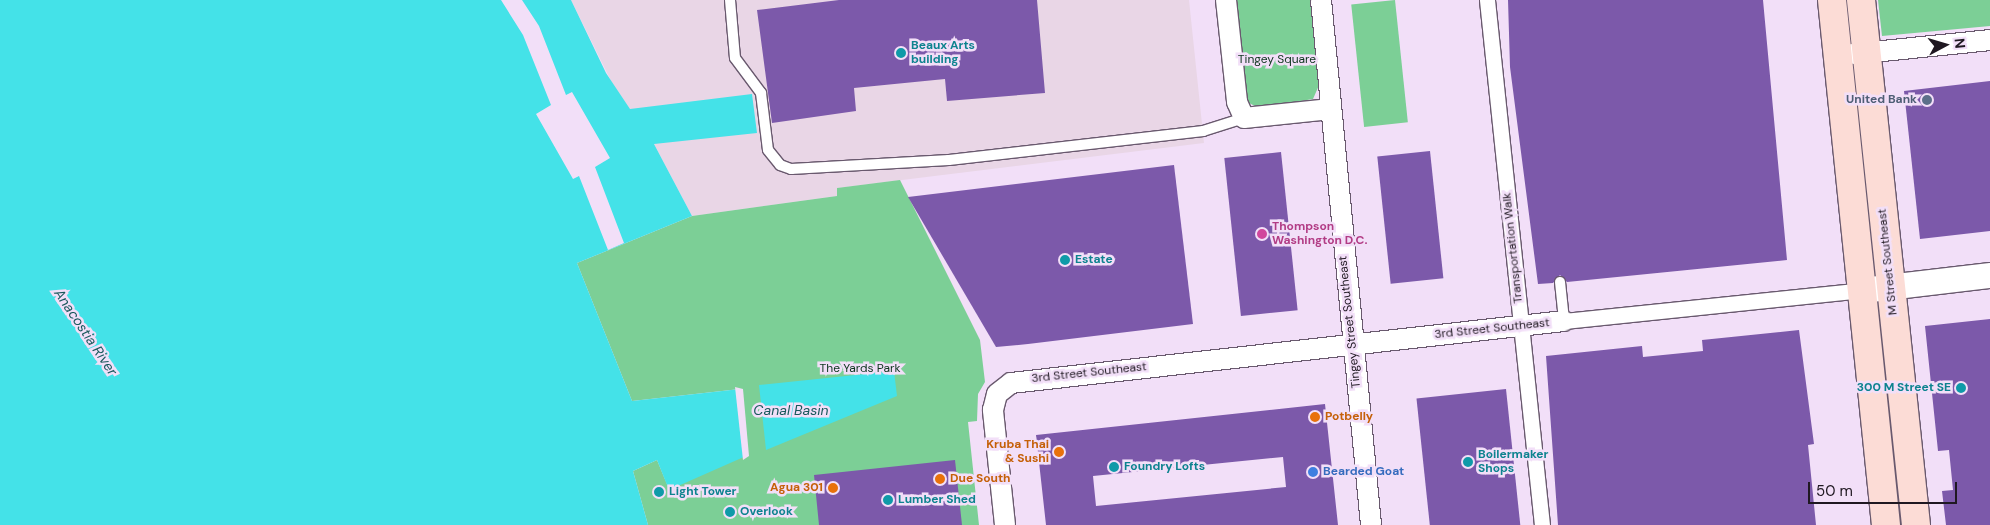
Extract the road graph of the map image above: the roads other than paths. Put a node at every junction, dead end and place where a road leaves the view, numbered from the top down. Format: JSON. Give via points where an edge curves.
{"nodes":[{"id":1,"x":730,"y":0,"type":"edge"},
{"id":2,"x":1226,"y":0,"type":"edge"},
{"id":3,"x":1321,"y":0,"type":"edge"},
{"id":4,"x":1487,"y":0,"type":"edge"},
{"id":5,"x":1832,"y":0,"type":"edge"},
{"id":6,"x":1861,"y":0,"type":"edge"},
{"id":7,"x":1990,"y":40,"type":"edge"},
{"id":8,"x":1866,"y":52,"type":"junction"},
{"id":9,"x":1838,"y":55,"type":"junction"},
{"id":10,"x":1331,"y":109,"type":"junction"},
{"id":11,"x":1244,"y":118,"type":"junction"},
{"id":12,"x":1990,"y":275,"type":"edge"},
{"id":13,"x":1560,"y":282,"type":"dead end"},
{"id":14,"x":1891,"y":286,"type":"junction"},
{"id":15,"x":1862,"y":290,"type":"junction"},
{"id":16,"x":1564,"y":321,"type":"junction"},
{"id":17,"x":1521,"y":325,"type":"junction"},
{"id":18,"x":1353,"y":345,"type":"junction"},
{"id":19,"x":1005,"y":525,"type":"edge"},
{"id":20,"x":1371,"y":525,"type":"edge"},
{"id":21,"x":1542,"y":525,"type":"edge"},
{"id":22,"x":1886,"y":525,"type":"edge"},
{"id":23,"x":1916,"y":525,"type":"edge"}],
"edges":[{"from":1,"to":11,"type":"lane","via":[[735,58],[761,93],[768,150],[780,165],[790,169],[948,160],[1203,131]]},
{"from":2,"to":11,"type":"street","via":[[1237,102]]},
{"from":3,"to":10,"type":"street","name":"Tingey Street Southeast"},
{"from":4,"to":17,"type":"street","name":"Transportation Walk"},
{"from":5,"to":9,"type":"main road"},
{"from":6,"to":8,"type":"main road","name":"M Street Southeast"},
{"from":7,"to":8,"type":"street"},
{"from":8,"to":9,"type":"street"},
{"from":8,"to":14,"type":"main road","name":"M Street Southeast"},
{"from":9,"to":15,"type":"main road"},
{"from":10,"to":11,"type":"street"},
{"from":10,"to":18,"type":"street","name":"Tingey Street Southeast"},
{"from":12,"to":14,"type":"street","name":"3rd Street Southeast"},
{"from":13,"to":16,"type":"lane"},
{"from":14,"to":15,"type":"street","name":"3rd Street Southeast"},
{"from":14,"to":23,"type":"main road","name":"M Street Southeast"},
{"from":15,"to":16,"type":"street","name":"3rd Street Southeast"},
{"from":15,"to":22,"type":"main road"},
{"from":16,"to":17,"type":"street","name":"3rd Street Southeast"},
{"from":17,"to":18,"type":"street","name":"3rd Street Southeast"},
{"from":17,"to":21,"type":"street","name":"Transportation Walk"},
{"from":18,"to":19,"type":"street","name":"3rd Street Southeast","via":[[1032,378],[1011,383],[997,394],[993,410]]},
{"from":18,"to":20,"type":"street","name":"Tingey Street Southeast"}]}
